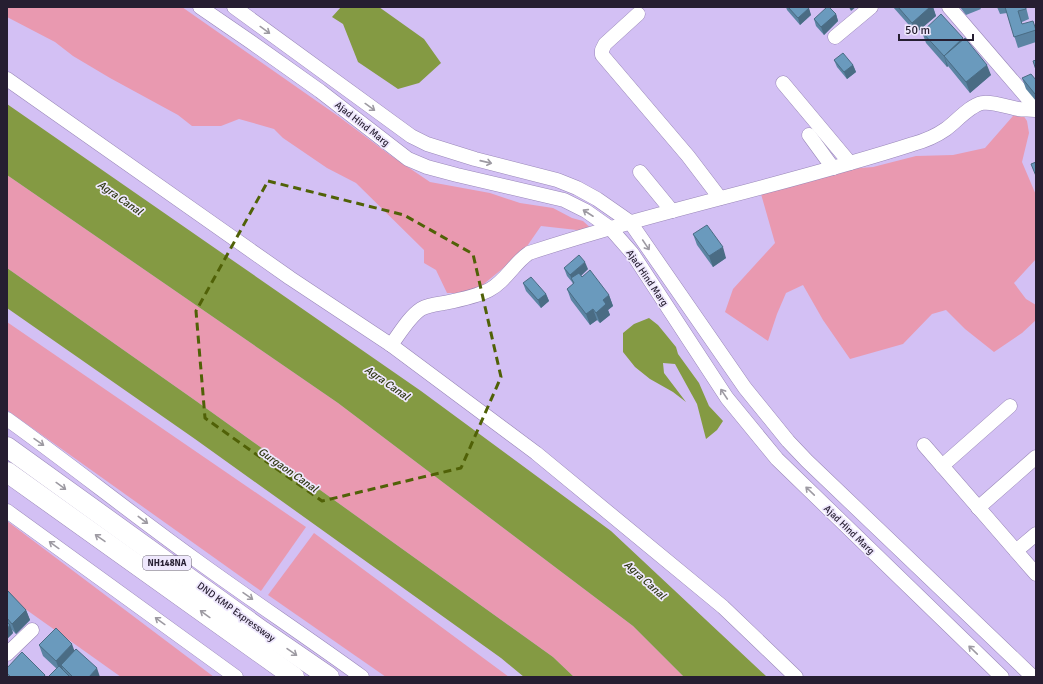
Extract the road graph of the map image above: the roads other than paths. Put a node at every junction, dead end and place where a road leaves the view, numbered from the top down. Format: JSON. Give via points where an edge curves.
{"nodes":[{"id":1,"x":200,"y":7,"type":"edge"},
{"id":2,"x":234,"y":7,"type":"edge"},
{"id":3,"x":871,"y":7,"type":"edge"},
{"id":4,"x":949,"y":7,"type":"edge"},
{"id":5,"x":638,"y":14,"type":"dead end"},
{"id":6,"x":835,"y":37,"type":"dead end"},
{"id":7,"x":7,"y":79,"type":"edge"},
{"id":8,"x":783,"y":83,"type":"dead end"},
{"id":9,"x":1036,"y":109,"type":"edge"},
{"id":10,"x":809,"y":135,"type":"dead end"},
{"id":11,"x":850,"y":163,"type":"junction"},
{"id":12,"x":833,"y":168,"type":"junction"},
{"id":13,"x":640,"y":172,"type":"dead end"},
{"id":14,"x":720,"y":198,"type":"junction"},
{"id":15,"x":672,"y":211,"type":"junction"},
{"id":16,"x":630,"y":222,"type":"junction"},
{"id":17,"x":610,"y":228,"type":"junction"},
{"id":18,"x":391,"y":345,"type":"junction"},
{"id":19,"x":1010,"y":406,"type":"dead end"},
{"id":20,"x":7,"y":419,"type":"edge"},
{"id":21,"x":924,"y":445,"type":"dead end"},
{"id":22,"x":7,"y":447,"type":"edge"},
{"id":23,"x":1036,"y":458,"type":"edge"},
{"id":24,"x":942,"y":466,"type":"junction"},
{"id":25,"x":7,"y":472,"type":"edge"},
{"id":26,"x":978,"y":508,"type":"junction"},
{"id":27,"x":7,"y":511,"type":"edge"},
{"id":28,"x":1036,"y":534,"type":"edge"},
{"id":29,"x":1016,"y":551,"type":"junction"},
{"id":30,"x":1036,"y":574,"type":"edge"},
{"id":31,"x":32,"y":630,"type":"dead end"},
{"id":32,"x":7,"y":654,"type":"edge"},
{"id":33,"x":236,"y":677,"type":"edge"},
{"id":34,"x":294,"y":677,"type":"edge"},
{"id":35,"x":329,"y":677,"type":"edge"},
{"id":36,"x":362,"y":677,"type":"edge"},
{"id":37,"x":796,"y":677,"type":"edge"},
{"id":38,"x":1002,"y":677,"type":"edge"},
{"id":39,"x":1033,"y":677,"type":"edge"}],
"edges":[{"from":17,"to":1,"type":"street","name":"Ajad Hind Marg","one_way":true,"via":[[586,211],[564,200],[457,175],[408,159],[320,91]]},
{"from":2,"to":16,"type":"street","one_way":true,"via":[[411,136],[426,144],[468,157],[557,180],[597,199]]},
{"from":3,"to":6,"type":"street"},
{"from":4,"to":9,"type":"street"},
{"from":5,"to":14,"type":"street","via":[[605,44],[602,55],[688,156]]},
{"from":7,"to":18,"type":"street","via":[[290,278]]},
{"from":8,"to":11,"type":"street"},
{"from":9,"to":11,"type":"street","via":[[981,103],[932,137]]},
{"from":10,"to":12,"type":"street"},
{"from":11,"to":12,"type":"street"},
{"from":12,"to":14,"type":"street"},
{"from":13,"to":15,"type":"street"},
{"from":14,"to":15,"type":"street"},
{"from":15,"to":16,"type":"street"},
{"from":16,"to":17,"type":"street"},
{"from":16,"to":39,"type":"street","one_way":true,"via":[[744,388],[788,441]]},
{"from":17,"to":18,"type":"street","via":[[529,253],[488,290],[468,298],[421,309]]},
{"from":38,"to":17,"type":"street","name":"Ajad Hind Marg","one_way":true,"via":[[777,460],[727,398],[632,253]]},
{"from":18,"to":37,"type":"street","via":[[586,493],[723,607]]},
{"from":19,"to":24,"type":"street"},
{"from":20,"to":36,"type":"street","one_way":true,"via":[[196,560]]},
{"from":21,"to":24,"type":"street"},
{"from":22,"to":35,"type":"highway","name":"DND KMP Expressway","number":"NH148NA","one_way":true},
{"from":23,"to":26,"type":"street"},
{"from":24,"to":26,"type":"street"},
{"from":34,"to":25,"type":"highway","name":"DND KMP Expressway","number":"NH148NA","one_way":true},
{"from":26,"to":29,"type":"street"},
{"from":33,"to":27,"type":"street","one_way":true},
{"from":28,"to":29,"type":"street"},
{"from":29,"to":30,"type":"street"},
{"from":31,"to":32,"type":"street"}]}
